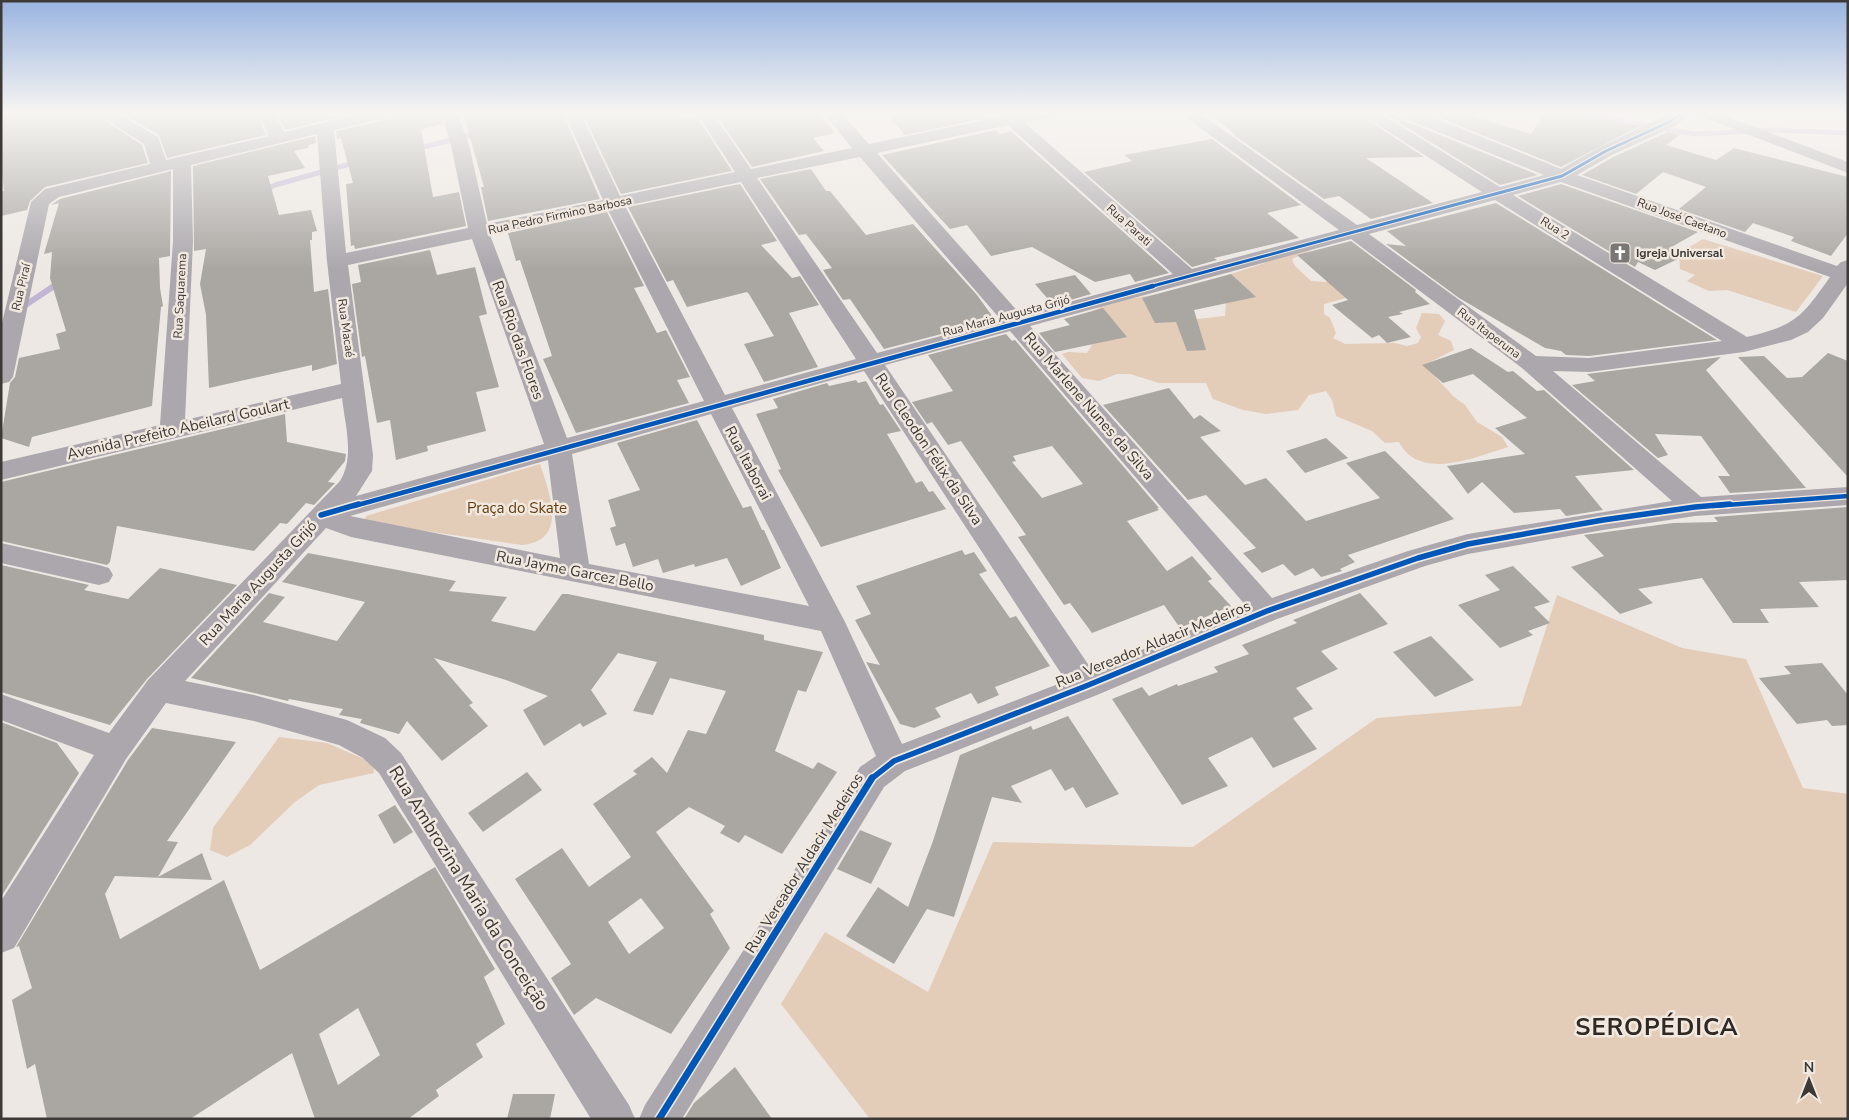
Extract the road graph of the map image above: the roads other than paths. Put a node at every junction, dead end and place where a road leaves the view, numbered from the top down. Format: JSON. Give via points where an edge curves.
{"nodes":[{"id":1,"x":166,"y":164,"type":"edge"},
{"id":2,"x":182,"y":164,"type":"edge"},
{"id":3,"x":328,"y":164,"type":"edge"},
{"id":4,"x":464,"y":164,"type":"edge"},
{"id":5,"x":596,"y":164,"type":"edge"},
{"id":6,"x":740,"y":164,"type":"edge"},
{"id":7,"x":797,"y":164,"type":"edge"},
{"id":8,"x":877,"y":164,"type":"edge"},
{"id":9,"x":1062,"y":164,"type":"edge"},
{"id":10,"x":1260,"y":164,"type":"edge"},
{"id":11,"x":1451,"y":164,"type":"edge"},
{"id":12,"x":1533,"y":164,"type":"edge"},
{"id":13,"x":1583,"y":164,"type":"edge"},
{"id":14,"x":159,"y":166,"type":"joint"},
{"id":15,"x":747,"y":175,"type":"junction"},
{"id":16,"x":1562,"y":176,"type":"junction"},
{"id":17,"x":1498,"y":193,"type":"junction"},
{"id":18,"x":614,"y":204,"type":"junction"},
{"id":19,"x":1353,"y":231,"type":"junction"},
{"id":20,"x":479,"y":232,"type":"junction"},
{"id":21,"x":337,"y":261,"type":"junction"},
{"id":22,"x":1845,"y":272,"type":"edge"},
{"id":23,"x":1188,"y":277,"type":"junction"},
{"id":24,"x":1017,"y":324,"type":"junction"},
{"id":25,"x":1744,"y":345,"type":"junction"},
{"id":26,"x":871,"y":362,"type":"junction"},
{"id":27,"x":1530,"y":363,"type":"junction"},
{"id":28,"x":1,"y":377,"type":"edge"},
{"id":29,"x":353,"y":380,"type":"junction"},
{"id":30,"x":718,"y":406,"type":"junction"},
{"id":31,"x":173,"y":422,"type":"junction"},
{"id":32,"x":559,"y":451,"type":"junction"},
{"id":33,"x":1,"y":453,"type":"edge"},
{"id":34,"x":1,"y":471,"type":"edge"},
{"id":35,"x":1848,"y":496,"type":"edge"},
{"id":36,"x":1695,"y":508,"type":"junction"},
{"id":37,"x":321,"y":515,"type":"junction"},
{"id":38,"x":1,"y":553,"type":"edge"},
{"id":39,"x":576,"y":571,"type":"junction"},
{"id":40,"x":99,"y":575,"type":"dead end"},
{"id":41,"x":1267,"y":611,"type":"junction"},
{"id":42,"x":831,"y":622,"type":"junction"},
{"id":43,"x":1086,"y":686,"type":"junction"},
{"id":44,"x":159,"y":689,"type":"junction"},
{"id":45,"x":1,"y":707,"type":"edge"},
{"id":46,"x":115,"y":749,"type":"junction"},
{"id":47,"x":894,"y":761,"type":"junction"},
{"id":48,"x":1,"y":935,"type":"edge"},
{"id":49,"x":615,"y":1119,"type":"edge"},
{"id":50,"x":659,"y":1119,"type":"edge"}],
"edges":[{"from":1,"to":14,"type":"street"},
{"from":2,"to":31,"type":"street","name":"Rua Saquarema","via":[[184,232]]},
{"from":3,"to":21,"type":"street","name":"Rua Macaé"},
{"from":4,"to":20,"type":"street","name":"Rua Rio das Flores"},
{"from":5,"to":18,"type":"street","name":"Rua Itaborai"},
{"from":6,"to":15,"type":"street","name":"Rua Cleodon Félix da Silva"},
{"from":7,"to":15,"type":"street","name":"Rua Pedro Firmino Barbosa"},
{"from":8,"to":24,"type":"street","name":"Rua Marlene Nunes da Silva"},
{"from":9,"to":23,"type":"street","name":"Rua Parati"},
{"from":10,"to":19,"type":"street","name":"Rua Itaperuna"},
{"from":11,"to":17,"type":"street","name":"Rua 2"},
{"from":12,"to":16,"type":"street","name":"Rua José Caetano"},
{"from":13,"to":16,"type":"street","name":"Rua Maria Augusta Grijó"},
{"from":14,"to":28,"type":"street","name":"Rua Piraí","via":[[52,193],[40,202]]},
{"from":15,"to":18,"type":"street","name":"Rua Pedro Firmino Barbosa"},
{"from":15,"to":26,"type":"street","name":"Rua Cleodon Félix da Silva"},
{"from":16,"to":17,"type":"street","name":"Rua Maria Augusta Grijó"},
{"from":16,"to":22,"type":"street","name":"Rua José Caetano"},
{"from":17,"to":19,"type":"street","name":"Rua Maria Augusta Grijó"},
{"from":17,"to":25,"type":"street","name":"Rua 2"},
{"from":18,"to":20,"type":"street","name":"Rua Pedro Firmino Barbosa"},
{"from":18,"to":30,"type":"street","name":"Rua Itaborai"},
{"from":19,"to":23,"type":"street","name":"Rua Maria Augusta Grijó"},
{"from":19,"to":27,"type":"street","name":"Rua Itaperuna"},
{"from":20,"to":21,"type":"street","name":"Rua Pedro Firmino Barbosa"},
{"from":20,"to":32,"type":"street","name":"Rua Rio das Flores"},
{"from":21,"to":29,"type":"street","name":"Rua Macaé"},
{"from":22,"to":25,"type":"street","name":"Rua Itaperuna","via":[[1815,314],[1800,327]]},
{"from":23,"to":24,"type":"street","name":"Rua Maria Augusta Grijó"},
{"from":24,"to":26,"type":"street","name":"Rua Maria Augusta Grijó"},
{"from":24,"to":41,"type":"street","name":"Rua Marlene Nunes da Silva"},
{"from":25,"to":27,"type":"street","name":"Rua Itaperuna","via":[[1589,365]]},
{"from":26,"to":30,"type":"street","name":"Rua Maria Augusta Grijó"},
{"from":26,"to":43,"type":"street","name":"Rua Cleodon Félix da Silva"},
{"from":27,"to":36,"type":"street"},
{"from":29,"to":31,"type":"street","name":"Avenida Prefeito Abeilard Goulart"},
{"from":29,"to":37,"type":"street","name":"Rua Macaé","via":[[361,455],[359,471]]},
{"from":30,"to":32,"type":"street","name":"Rua Maria Augusta Grijó"},
{"from":30,"to":42,"type":"street","name":"Rua Itaborai"},
{"from":31,"to":33,"type":"street","name":"Avenida Prefeito Abeilard Goulart"},
{"from":31,"to":34,"type":"street","name":"Avenida Prefeito Abeilard Goulart"},
{"from":32,"to":37,"type":"street","name":"Rua Maria Augusta Grijó"},
{"from":32,"to":39,"type":"street","name":"Rua Rio das Flores"},
{"from":35,"to":36,"type":"street","name":"Rua Vereador Aldacir Medeiros"},
{"from":36,"to":41,"type":"street","name":"Rua Vereador Aldacir Medeiros","via":[[1603,520],[1468,544],[1418,558]]},
{"from":37,"to":39,"type":"street","name":"Rua Jayme Garcez Bello","via":[[351,527]]},
{"from":37,"to":44,"type":"street","name":"Rua Maria Augusta Grijó"},
{"from":38,"to":40,"type":"street"},
{"from":39,"to":42,"type":"street","name":"Rua Jayme Garcez Bello"},
{"from":41,"to":43,"type":"street","name":"Rua Vereador Aldacir Medeiros"},
{"from":42,"to":47,"type":"street","name":"Rua Itaborai"},
{"from":43,"to":47,"type":"street","name":"Rua Vereador Aldacir Medeiros"},
{"from":44,"to":46,"type":"street","name":"Rua Maria Augusta Grijó"},
{"from":44,"to":49,"type":"street","name":"Rua Ambrozina Maria da Conceição","via":[[254,708],[348,734],[385,758]]},
{"from":45,"to":46,"type":"street"},
{"from":46,"to":48,"type":"street","name":"Rua Maria Augusta Grijó"},
{"from":47,"to":50,"type":"street","name":"Rua Vereador Aldacir Medeiros","via":[[872,777]]}]}
